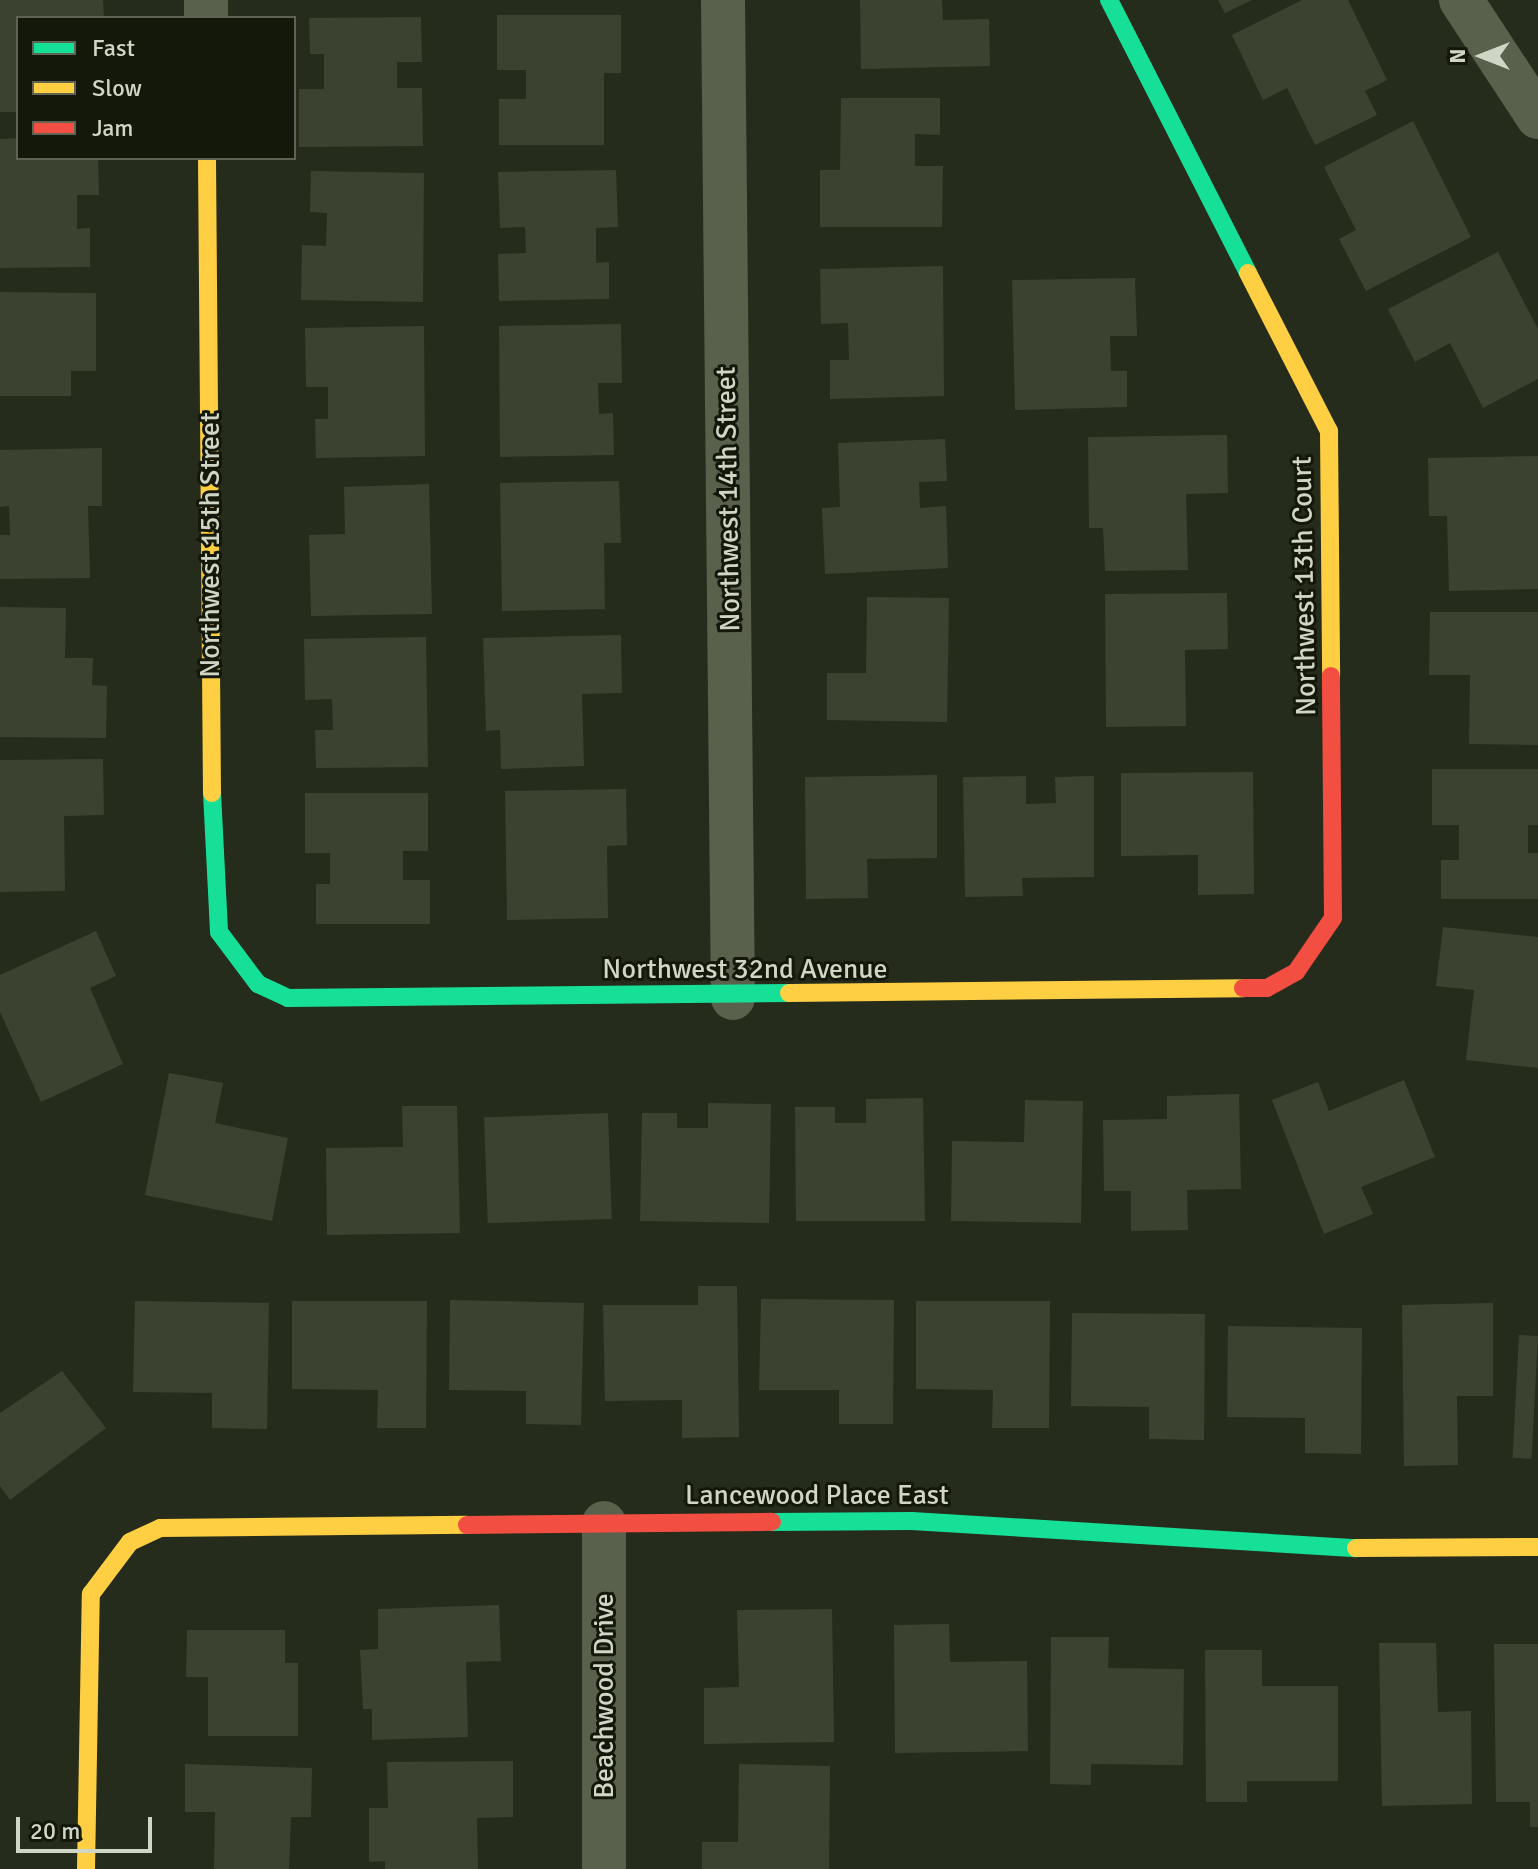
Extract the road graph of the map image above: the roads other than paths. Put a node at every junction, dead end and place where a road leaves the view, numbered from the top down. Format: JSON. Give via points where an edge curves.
{"nodes":[{"id":1,"x":723,"y":0,"type":"edge"},
{"id":2,"x":1109,"y":0,"type":"edge"},
{"id":3,"x":1461,"y":0,"type":"edge"},
{"id":4,"x":1538,"y":117,"type":"edge"},
{"id":5,"x":207,"y":160,"type":"edge"},
{"id":6,"x":219,"y":932,"type":"joint"},
{"id":7,"x":1296,"y":972,"type":"joint"},
{"id":8,"x":733,"y":998,"type":"junction"},
{"id":9,"x":604,"y":1523,"type":"junction"},
{"id":10,"x":1538,"y":1547,"type":"edge"},
{"id":11,"x":86,"y":1869,"type":"edge"},
{"id":12,"x":604,"y":1869,"type":"edge"}],
"edges":[{"from":1,"to":8,"type":"street","name":"Northwest 14th Street"},
{"from":2,"to":7,"type":"street","name":"Northwest 13th Court","via":[[1329,431],[1333,918]]},
{"from":3,"to":4,"type":"street"},
{"from":5,"to":6,"type":"street","name":"Northwest 15th Street"},
{"from":6,"to":8,"type":"street","name":"Northwest 32nd Avenue","via":[[234,961],[288,998]]},
{"from":7,"to":8,"type":"street","name":"Northwest 32nd Avenue","via":[[1235,993]]},
{"from":9,"to":10,"type":"street","name":"Lancewood Place East","via":[[912,1521],[1282,1548]]},
{"from":9,"to":11,"type":"street","name":"Lancewood Place East","via":[[160,1528],[130,1542],[107,1565],[91,1594],[86,1628]]},
{"from":9,"to":12,"type":"street","name":"Beachwood Drive"}]}
